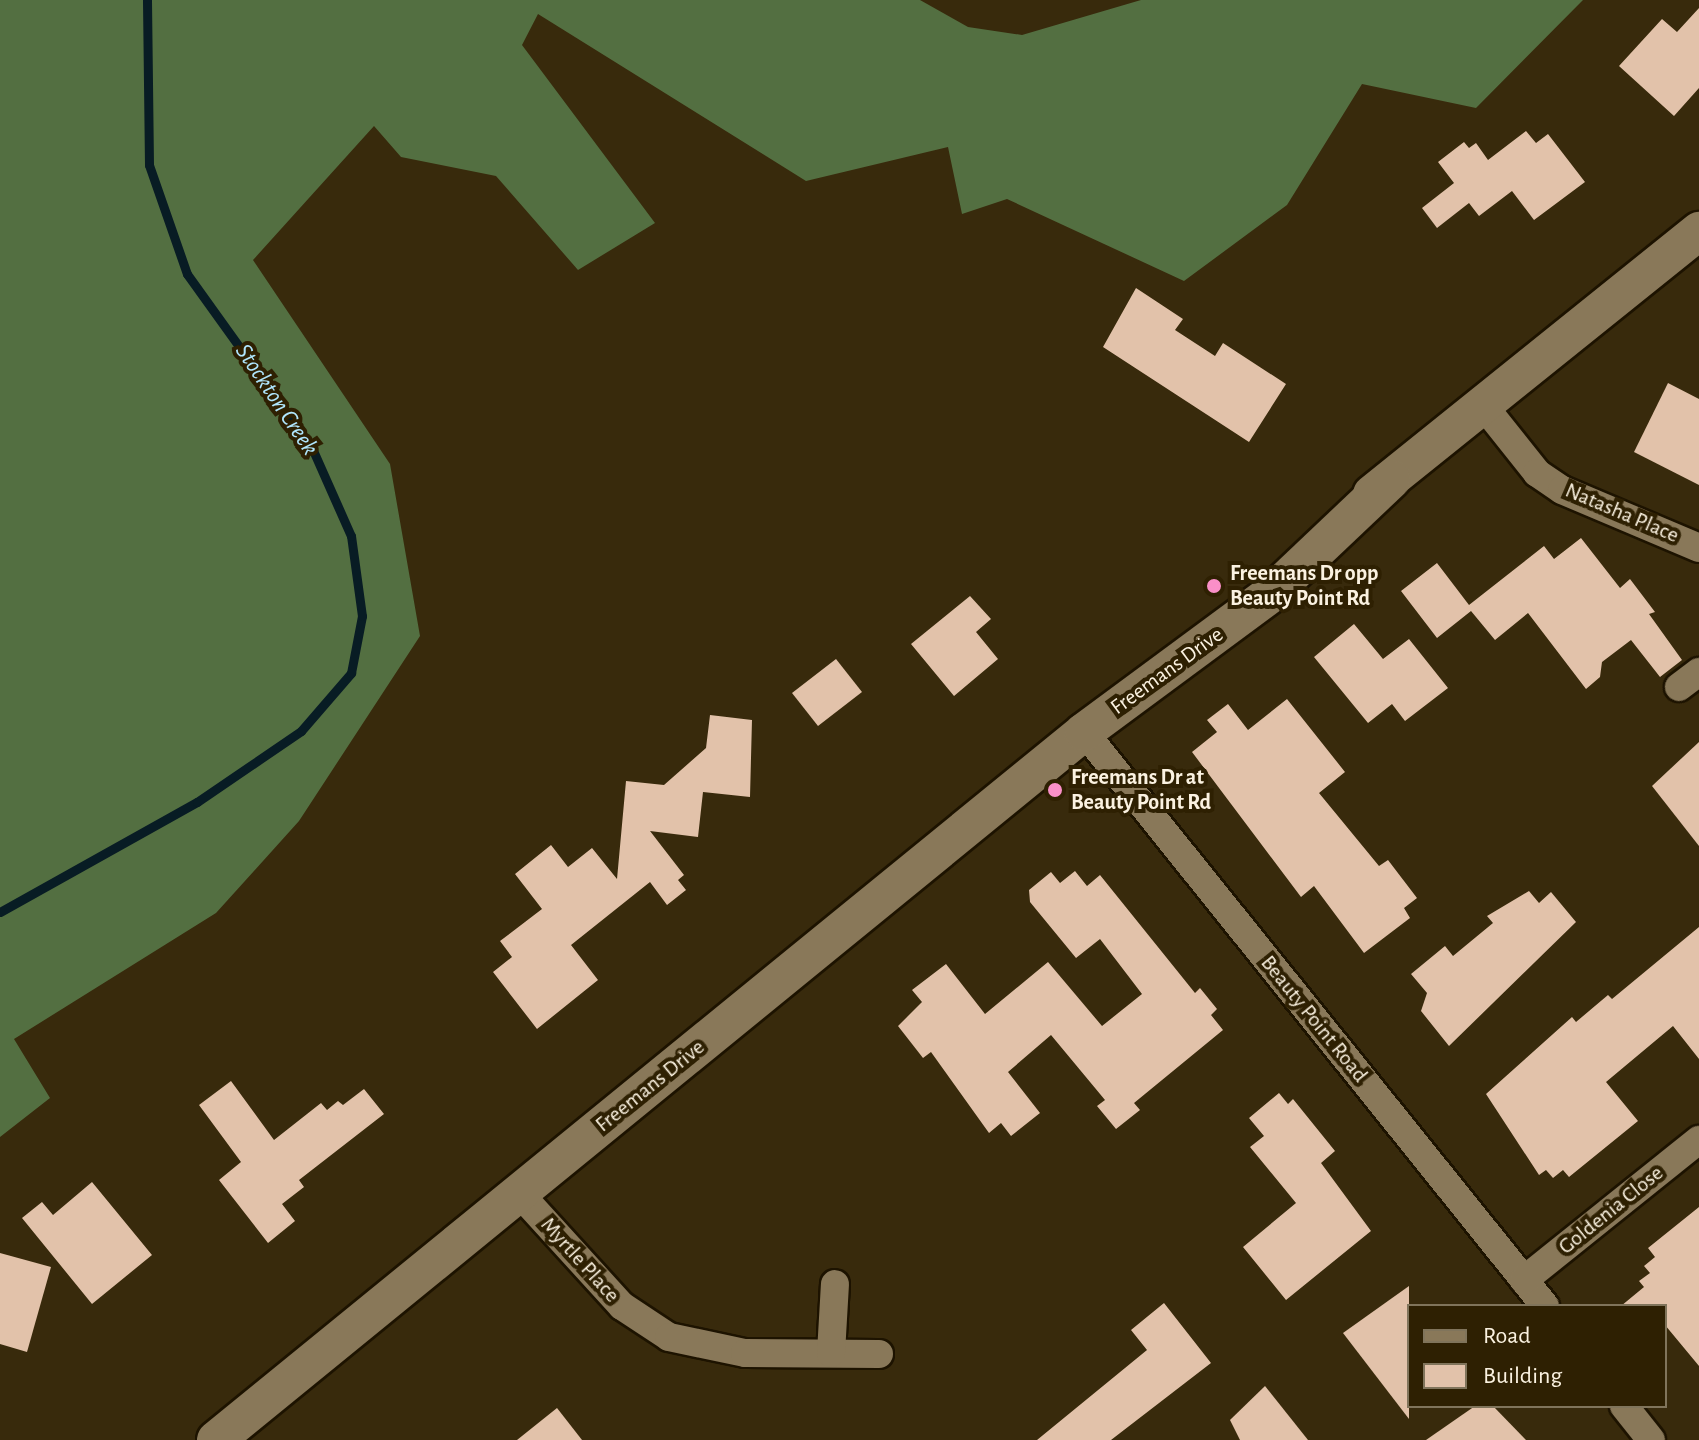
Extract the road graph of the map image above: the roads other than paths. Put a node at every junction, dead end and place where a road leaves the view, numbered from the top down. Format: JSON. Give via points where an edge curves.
{"nodes":[{"id":1,"x":1699,"y":231,"type":"edge"},
{"id":2,"x":1483,"y":405,"type":"junction"},
{"id":3,"x":1699,"y":548,"type":"edge"},
{"id":4,"x":1084,"y":732,"type":"junction"},
{"id":5,"x":1699,"y":1140,"type":"edge"},
{"id":6,"x":519,"y":1193,"type":"junction"},
{"id":7,"x":1524,"y":1280,"type":"junction"},
{"id":8,"x":835,"y":1284,"type":"dead end"},
{"id":9,"x":1543,"y":1304,"type":"edge"},
{"id":10,"x":831,"y":1353,"type":"junction"},
{"id":11,"x":879,"y":1354,"type":"dead end"},
{"id":12,"x":1626,"y":1408,"type":"edge"},
{"id":13,"x":216,"y":1440,"type":"edge"},
{"id":14,"x":1651,"y":1440,"type":"edge"}],
"edges":[{"from":1,"to":2,"type":"main road","name":"Freemans Drive"},
{"from":2,"to":3,"type":"street","name":"Natasha Place","via":[[1537,473],[1562,490]]},
{"from":2,"to":4,"type":"main road","name":"Freemans Drive","via":[[1391,480],[1273,592]]},
{"from":4,"to":6,"type":"main road","name":"Freemans Drive"},
{"from":4,"to":7,"type":"street","name":"Beauty Point Road"},
{"from":5,"to":7,"type":"street","name":"Goldenia Close"},
{"from":6,"to":10,"type":"street","name":"Myrtle Place","via":[[622,1306],[669,1337],[745,1353]]},
{"from":6,"to":13,"type":"main road","name":"Freemans Drive"},
{"from":7,"to":9,"type":"street","name":"Beauty Point Road"},
{"from":8,"to":10,"type":"street"},
{"from":10,"to":11,"type":"street","name":"Myrtle Place"},
{"from":12,"to":14,"type":"street"}]}
